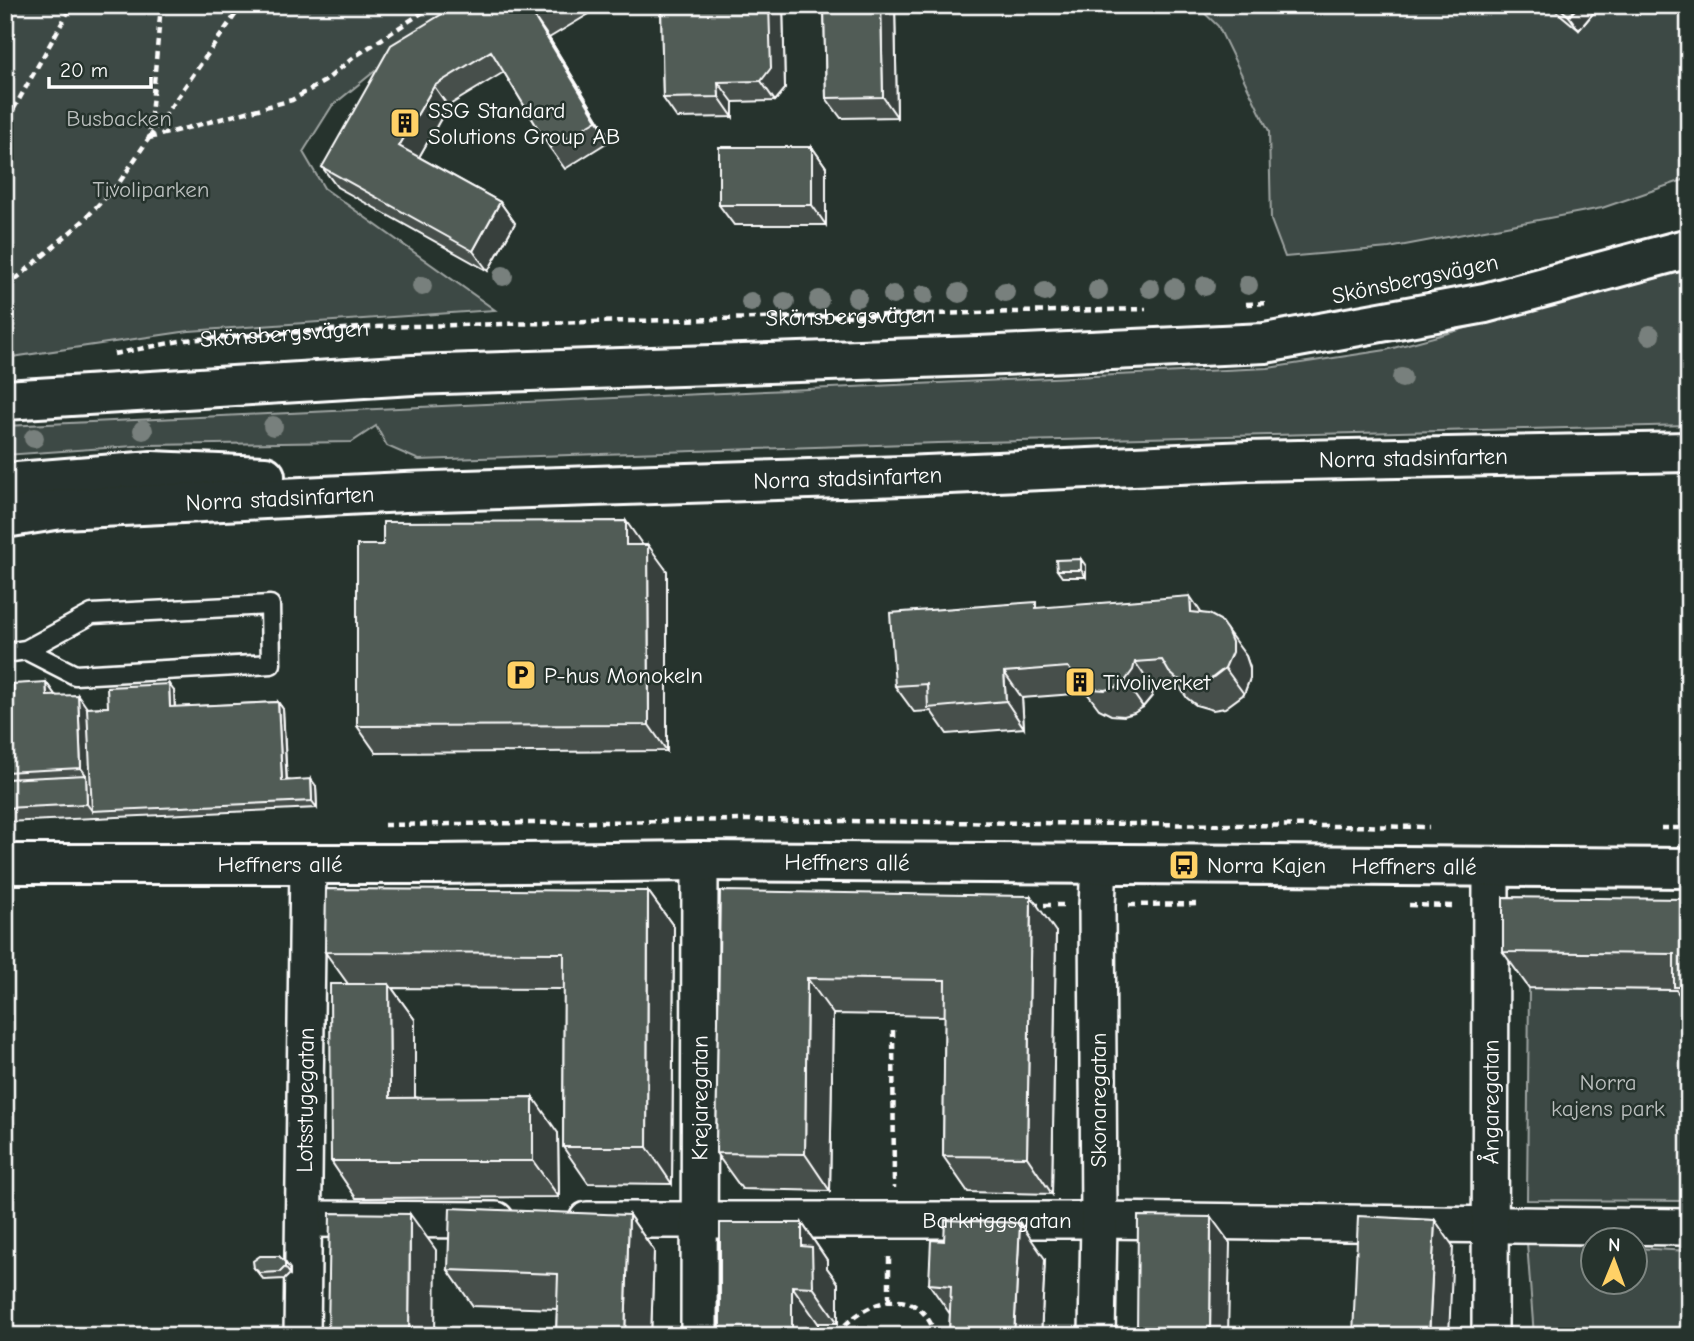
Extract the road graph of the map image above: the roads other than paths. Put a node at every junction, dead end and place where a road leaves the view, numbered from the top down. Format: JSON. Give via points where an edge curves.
{"nodes":[{"id":1,"x":1689,"y":248,"type":"edge"},
{"id":2,"x":5,"y":400,"type":"edge"},
{"id":3,"x":1689,"y":434,"type":"edge"},
{"id":4,"x":1689,"y":452,"type":"edge"},
{"id":5,"x":5,"y":483,"type":"edge"},
{"id":6,"x":5,"y":518,"type":"edge"},
{"id":7,"x":26,"y":650,"type":"junction"},
{"id":8,"x":5,"y":653,"type":"edge"},
{"id":9,"x":700,"y":861,"type":"junction"},
{"id":10,"x":5,"y":864,"type":"edge"},
{"id":11,"x":308,"y":864,"type":"junction"},
{"id":12,"x":1099,"y":864,"type":"junction"},
{"id":13,"x":1490,"y":866,"type":"junction"},
{"id":14,"x":1689,"y":868,"type":"edge"},
{"id":15,"x":303,"y":1219,"type":"junction"},
{"id":16,"x":1099,"y":1220,"type":"junction"},
{"id":17,"x":700,"y":1221,"type":"junction"},
{"id":18,"x":1492,"y":1226,"type":"junction"},
{"id":19,"x":1689,"y":1227,"type":"edge"},
{"id":20,"x":302,"y":1336,"type":"edge"},
{"id":21,"x":699,"y":1336,"type":"edge"},
{"id":22,"x":1097,"y":1336,"type":"edge"},
{"id":23,"x":1490,"y":1336,"type":"edge"}],
"edges":[{"from":1,"to":2,"type":"street","name":"Skönsbergsvägen","via":[[1485,303],[1265,343],[414,375]]},
{"from":3,"to":5,"type":"street","name":"Norra stadsinfarten","via":[[399,473],[254,476],[152,471]]},
{"from":4,"to":6,"type":"street","name":"Norra stadsinfarten","via":[[1248,461],[405,492],[61,509]]},
{"from":7,"to":7,"type":"lane","via":[[92,614],[270,605],[271,664],[75,675]]},
{"from":7,"to":8,"type":"lane"},
{"from":9,"to":11,"type":"street","name":"Heffners allé"},
{"from":9,"to":12,"type":"street","name":"Heffners allé"},
{"from":9,"to":17,"type":"street","name":"Krejaregatan"},
{"from":10,"to":11,"type":"street","name":"Heffners allé"},
{"from":11,"to":15,"type":"street","name":"Lotsstugegatan"},
{"from":12,"to":13,"type":"street","name":"Heffners allé"},
{"from":12,"to":16,"type":"street","name":"Skonaregatan"},
{"from":13,"to":14,"type":"street","name":"Heffners allé"},
{"from":13,"to":18,"type":"street","name":"Ångaregatan"},
{"from":15,"to":17,"type":"street","name":"Barkriggsgatan"},
{"from":15,"to":20,"type":"street","name":"Lotsstugegatan"},
{"from":16,"to":17,"type":"street","name":"Barkriggsgatan"},
{"from":16,"to":18,"type":"street","name":"Barkriggsgatan"},
{"from":16,"to":22,"type":"street","name":"Skonaregatan"},
{"from":17,"to":21,"type":"street","name":"Krejaregatan"},
{"from":18,"to":19,"type":"street","name":"Barkriggsgatan"},
{"from":18,"to":23,"type":"street","name":"Ångaregatan"}]}
